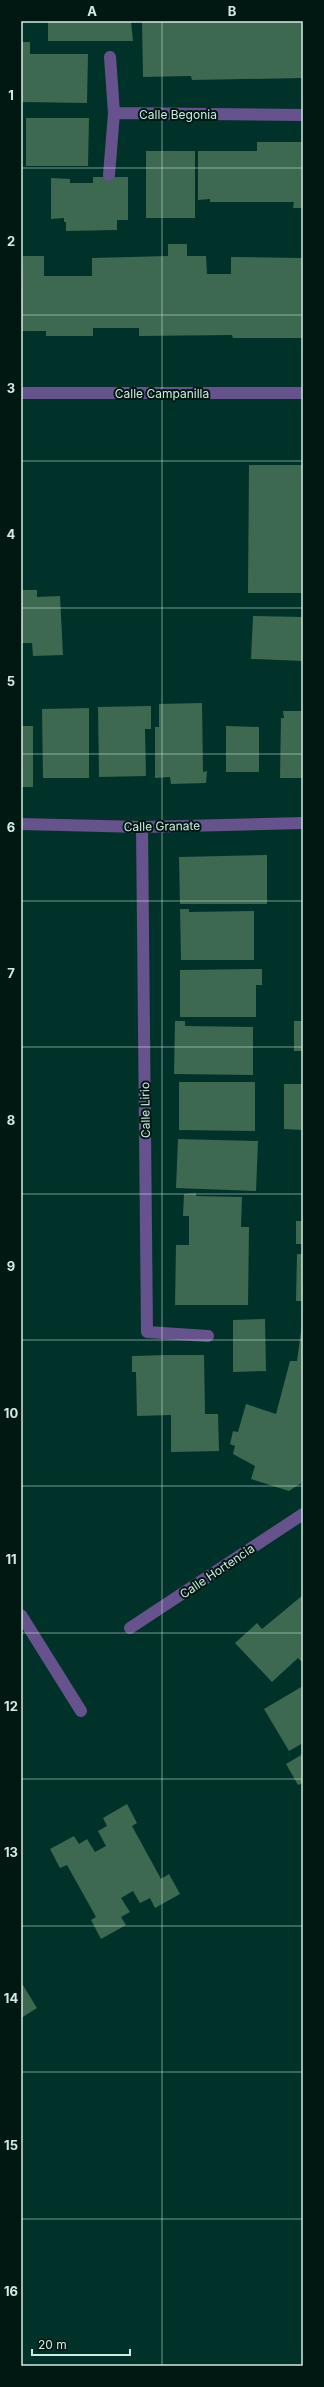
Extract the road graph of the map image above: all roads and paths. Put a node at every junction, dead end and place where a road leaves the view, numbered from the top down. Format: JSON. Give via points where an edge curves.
{"nodes":[{"id":1,"x":110,"y":57,"type":"dead end"},
{"id":2,"x":114,"y":113,"type":"junction"},
{"id":3,"x":303,"y":115,"type":"edge"},
{"id":4,"x":109,"y":175,"type":"dead end"},
{"id":5,"x":21,"y":393,"type":"edge"},
{"id":6,"x":303,"y":393,"type":"edge"},
{"id":7,"x":303,"y":823,"type":"edge"},
{"id":8,"x":21,"y":824,"type":"edge"},
{"id":9,"x":142,"y":827,"type":"junction"},
{"id":10,"x":208,"y":1336,"type":"dead end"},
{"id":11,"x":303,"y":1514,"type":"edge"},
{"id":12,"x":21,"y":1615,"type":"edge"},
{"id":13,"x":130,"y":1628,"type":"dead end"},
{"id":14,"x":81,"y":1711,"type":"dead end"}],
"edges":[{"from":1,"to":2,"type":"street"},
{"from":2,"to":3,"type":"street","name":"Calle Begonia"},
{"from":2,"to":4,"type":"street"},
{"from":5,"to":6,"type":"street","name":"Calle Campanilla"},
{"from":7,"to":9,"type":"street","name":"Calle Granate"},
{"from":8,"to":9,"type":"street","name":"Calle Granate"},
{"from":9,"to":10,"type":"street","name":"Calle Lirio","via":[[147,1332]]},
{"from":11,"to":13,"type":"street","name":"Calle Hortencia"},
{"from":12,"to":14,"type":"street"}]}
